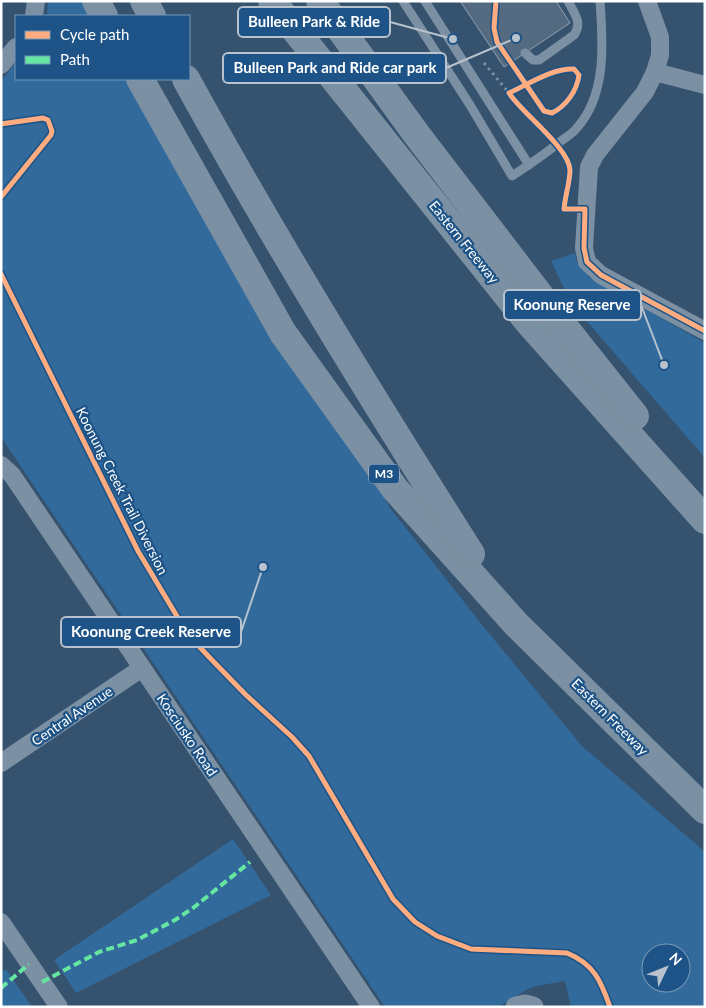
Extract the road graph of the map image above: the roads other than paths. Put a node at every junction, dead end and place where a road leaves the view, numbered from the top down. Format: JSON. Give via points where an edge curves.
{"nodes":[{"id":1,"x":36,"y":1,"type":"edge"},
{"id":2,"x":96,"y":1,"type":"edge"},
{"id":3,"x":144,"y":1,"type":"edge"},
{"id":4,"x":272,"y":1,"type":"edge"},
{"id":5,"x":320,"y":1,"type":"edge"},
{"id":6,"x":403,"y":1,"type":"edge"},
{"id":7,"x":425,"y":1,"type":"edge"},
{"id":8,"x":568,"y":1,"type":"edge"},
{"id":9,"x":600,"y":1,"type":"edge"},
{"id":10,"x":647,"y":1,"type":"edge"},
{"id":11,"x":34,"y":15,"type":"edge"},
{"id":12,"x":103,"y":15,"type":"edge"},
{"id":13,"x":151,"y":15,"type":"edge"},
{"id":14,"x":15,"y":48,"type":"edge"},
{"id":15,"x":525,"y":53,"type":"dead end"},
{"id":16,"x":1,"y":64,"type":"edge"},
{"id":17,"x":655,"y":72,"type":"junction"},
{"id":18,"x":141,"y":80,"type":"edge"},
{"id":19,"x":187,"y":80,"type":"edge"},
{"id":20,"x":705,"y":85,"type":"edge"},
{"id":21,"x":530,"y":165,"type":"junction"},
{"id":22,"x":705,"y":331,"type":"edge"},
{"id":23,"x":1,"y":465,"type":"edge"},
{"id":24,"x":705,"y":500,"type":"edge"},
{"id":25,"x":705,"y":520,"type":"edge"},
{"id":26,"x":516,"y":624,"type":"junction"},
{"id":27,"x":142,"y":668,"type":"junction"},
{"id":28,"x":1,"y":763,"type":"edge"},
{"id":29,"x":705,"y":810,"type":"edge"},
{"id":30,"x":1,"y":922,"type":"edge"},
{"id":31,"x":58,"y":1007,"type":"edge"},
{"id":32,"x":372,"y":1007,"type":"edge"}],
"edges":[{"from":1,"to":11,"type":"street"},
{"from":2,"to":12,"type":"highway"},
{"from":3,"to":13,"type":"highway"},
{"from":4,"to":25,"type":"highway","name":"Eastern Freeway","via":[[530,324]]},
{"from":5,"to":24,"type":"highway","via":[[417,135],[558,319]]},
{"from":6,"to":21,"type":"lane","via":[[512,176]]},
{"from":7,"to":21,"type":"lane"},
{"from":8,"to":15,"type":"lane","via":[[579,22],[578,30],[539,60],[533,60]]},
{"from":9,"to":21,"type":"lane","via":[[601,69],[594,103],[576,129]]},
{"from":10,"to":17,"type":"street","via":[[660,37],[660,55]]},
{"from":14,"to":16,"type":"street"},
{"from":17,"to":20,"type":"street"},
{"from":17,"to":22,"type":"street","via":[[645,92],[589,167],[584,248],[587,262],[601,275]]},
{"from":18,"to":26,"type":"highway","name":"Eastern Freeway","number":"M3","via":[[283,333],[396,489]]},
{"from":19,"to":26,"type":"highway","name":"Eastern Freeway","number":"M3","via":[[242,181],[382,415]]},
{"from":23,"to":27,"type":"street","name":"Kosciusko Road","via":[[12,475]]},
{"from":26,"to":29,"type":"highway","name":"Eastern Freeway","number":"M3"},
{"from":27,"to":28,"type":"street","name":"Central Avenue"},
{"from":27,"to":32,"type":"street","name":"Kosciusko Road"},
{"from":30,"to":31,"type":"street"}]}
